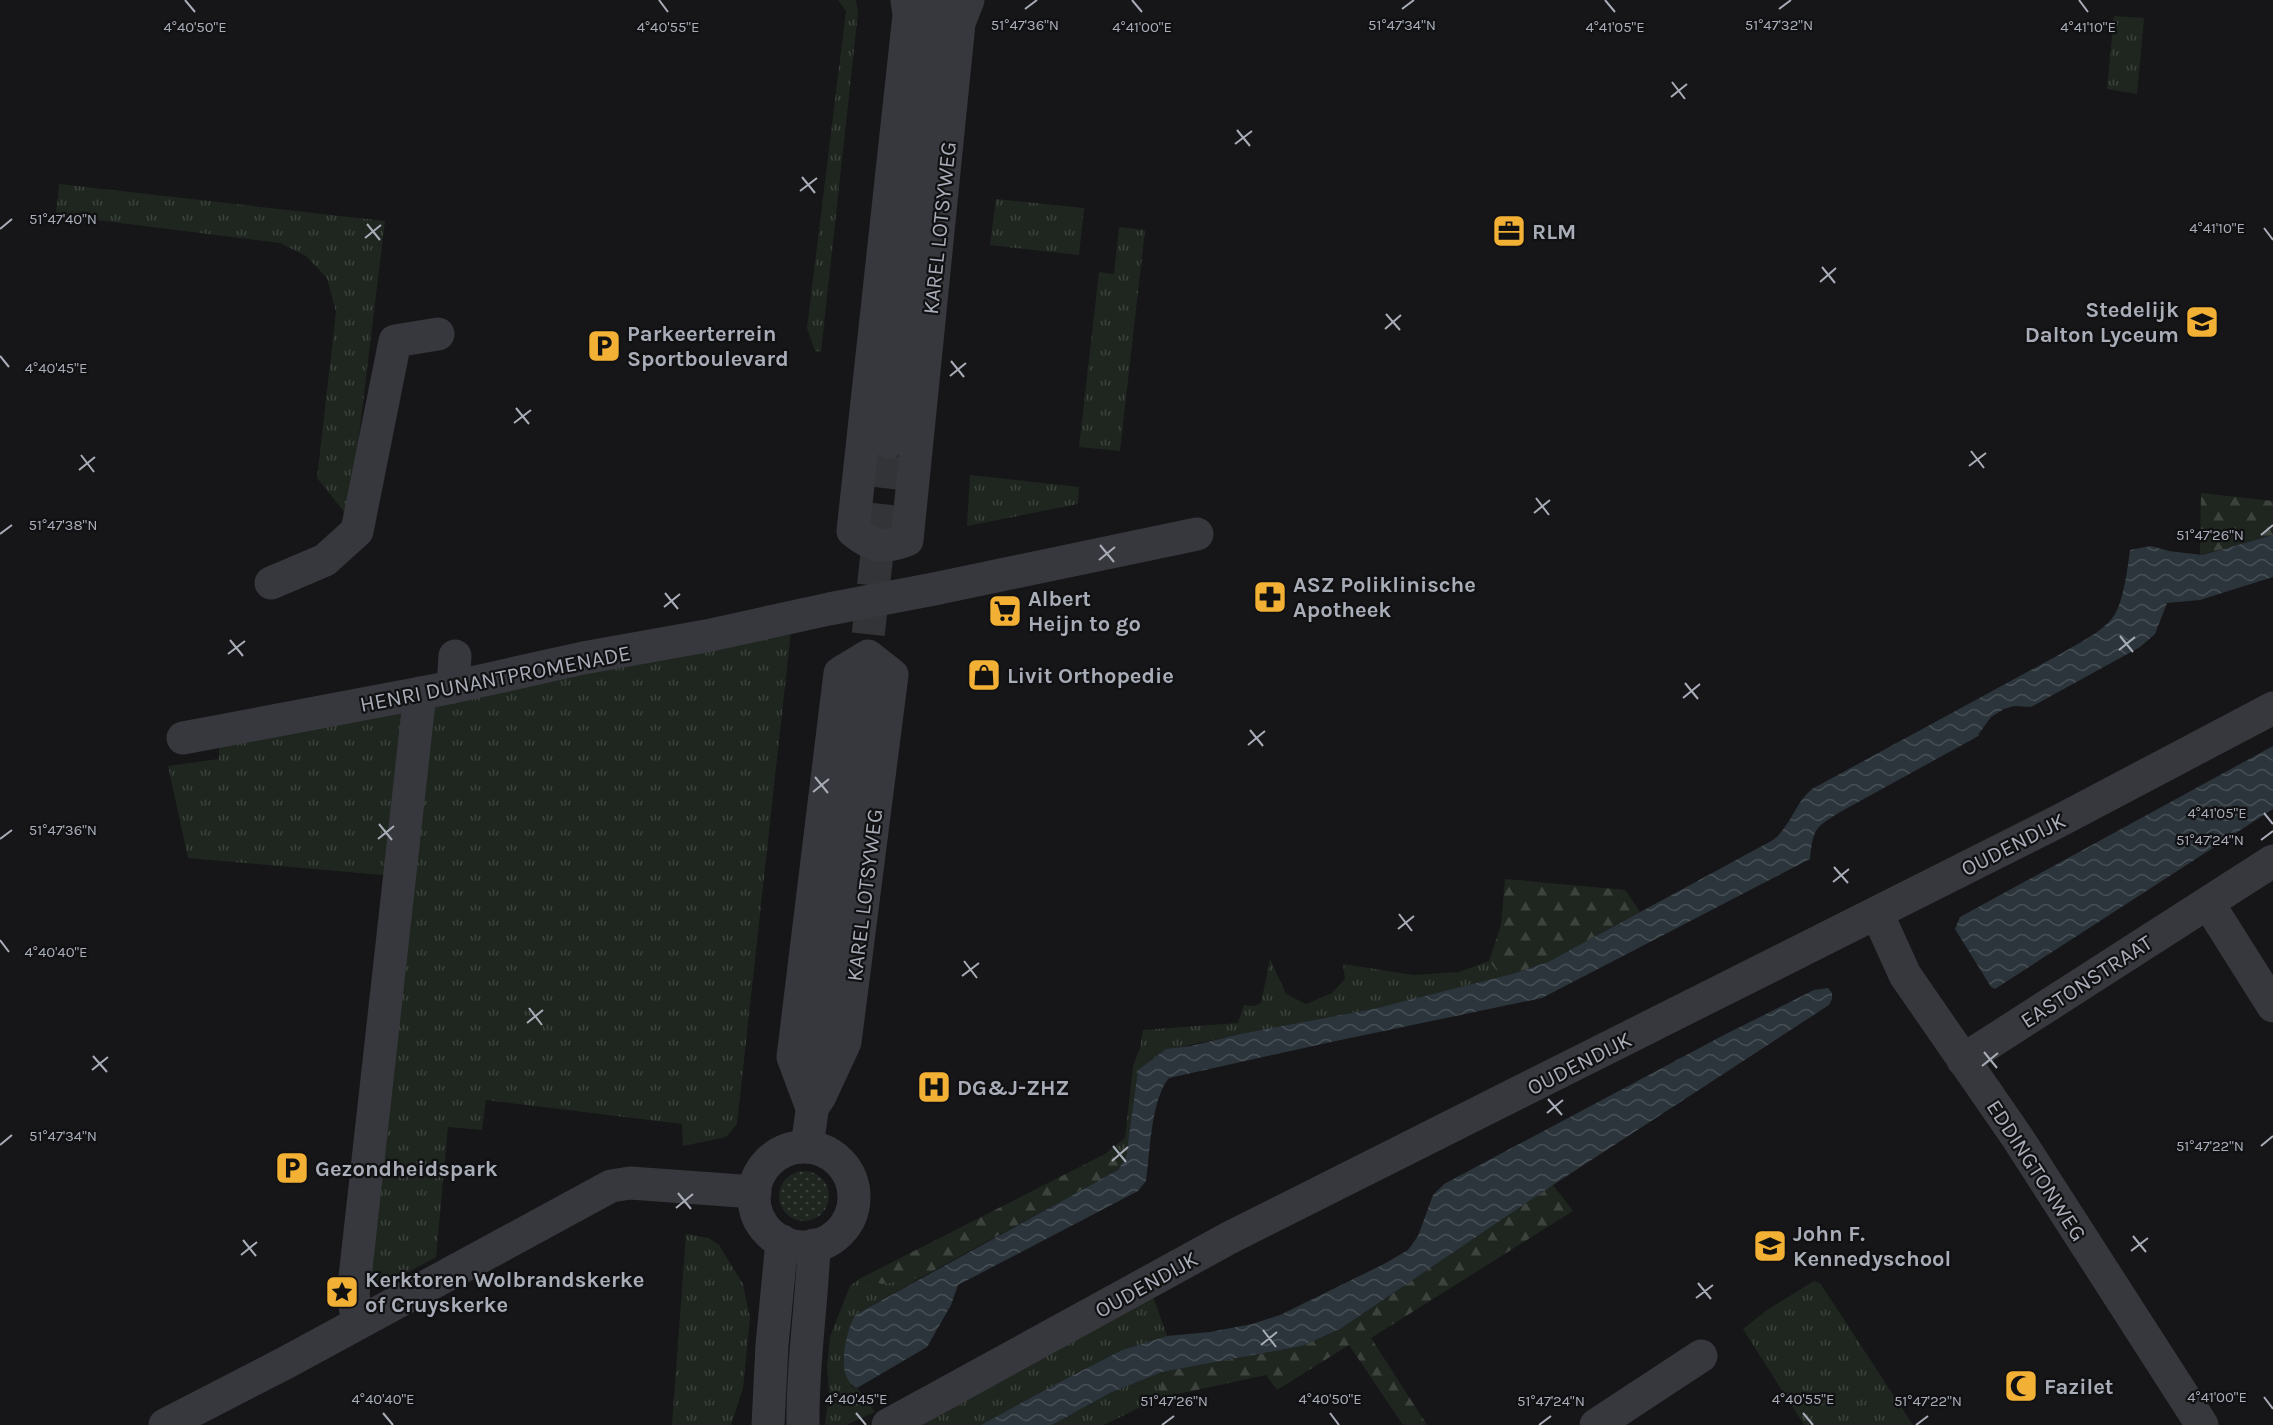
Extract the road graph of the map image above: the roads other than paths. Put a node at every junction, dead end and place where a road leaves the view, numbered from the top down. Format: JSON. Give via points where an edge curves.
{"nodes":[{"id":1,"x":908,"y":0,"type":"edge"},
{"id":2,"x":936,"y":0,"type":"edge"},
{"id":3,"x":968,"y":0,"type":"edge"},
{"id":4,"x":438,"y":334,"type":"dead end"},
{"id":5,"x":889,"y":450,"type":"junction"},
{"id":6,"x":1197,"y":534,"type":"dead end"},
{"id":7,"x":271,"y":584,"type":"dead end"},
{"id":8,"x":865,"y":677,"type":"tunnel mouth"},
{"id":9,"x":420,"y":693,"type":"junction"},
{"id":10,"x":2273,"y":708,"type":"edge"},
{"id":11,"x":183,"y":738,"type":"dead end"},
{"id":12,"x":2273,"y":861,"type":"edge"},
{"id":13,"x":2208,"y":903,"type":"junction"},
{"id":14,"x":1877,"y":913,"type":"junction"},
{"id":15,"x":2273,"y":1006,"type":"edge"},
{"id":16,"x":1963,"y":1060,"type":"junction"},
{"id":17,"x":807,"y":1147,"type":"junction"},
{"id":18,"x":755,"y":1192,"type":"junction"},
{"id":19,"x":798,"y":1243,"type":"junction"},
{"id":20,"x":358,"y":1323,"type":"junction"},
{"id":21,"x":1701,"y":1356,"type":"dead end"},
{"id":22,"x":165,"y":1425,"type":"edge"},
{"id":23,"x":768,"y":1425,"type":"edge"},
{"id":24,"x":802,"y":1425,"type":"edge"},
{"id":25,"x":888,"y":1425,"type":"edge"},
{"id":26,"x":1596,"y":1425,"type":"edge"},
{"id":27,"x":2202,"y":1425,"type":"edge"}],
"edges":[{"from":1,"to":5,"type":"street","name":"KAREL LOTSYWEG"},
{"from":2,"to":5,"type":"street","name":"KAREL LOTSYWEG"},
{"from":3,"to":5,"type":"street","name":"KAREL LOTSYWEG","via":[[959,23]]},
{"from":4,"to":7,"type":"street","via":[[395,341],[357,531],[325,560]]},
{"from":5,"to":5,"type":"street","name":"KAREL LOTSYWEG","via":[[907,540],[879,546],[853,531]]},
{"from":6,"to":9,"type":"street","name":"HENRI DUNANTPROMENADE","via":[[806,614],[707,625],[517,658],[454,672]]},
{"from":8,"to":17,"type":"street","name":"KAREL LOTSYWEG","via":[[840,909]]},
{"from":9,"to":11,"type":"street","name":"HENRI DUNANTPROMENADE"},
{"from":9,"to":20,"type":"street","via":[[353,1295]]},
{"from":10,"to":14,"type":"street","name":"OUDENDIJK"},
{"from":12,"to":13,"type":"street","name":"EASTONSTRAAT"},
{"from":13,"to":15,"type":"street"},
{"from":13,"to":16,"type":"street","name":"EASTONSTRAAT"},
{"from":14,"to":16,"type":"street","name":"EDDINGTONWEG","via":[[1905,975]]},
{"from":14,"to":25,"type":"street","name":"OUDENDIJK","via":[[1229,1238]]},
{"from":16,"to":27,"type":"street","name":"EDDINGTONWEG"},
{"from":17,"to":18,"type":"street","via":[[786,1150],[768,1163],[761,1171]]},
{"from":17,"to":19,"type":"street","via":[[837,1160],[854,1189],[851,1213],[837,1234]]},
{"from":18,"to":19,"type":"street","via":[[755,1204],[764,1226]]},
{"from":18,"to":20,"type":"street","via":[[630,1183],[611,1186]]},
{"from":19,"to":23,"type":"street","via":[[772,1345]]},
{"from":19,"to":24,"type":"street","via":[[813,1281],[802,1385]]},
{"from":20,"to":22,"type":"street"},
{"from":21,"to":26,"type":"street"}]}
